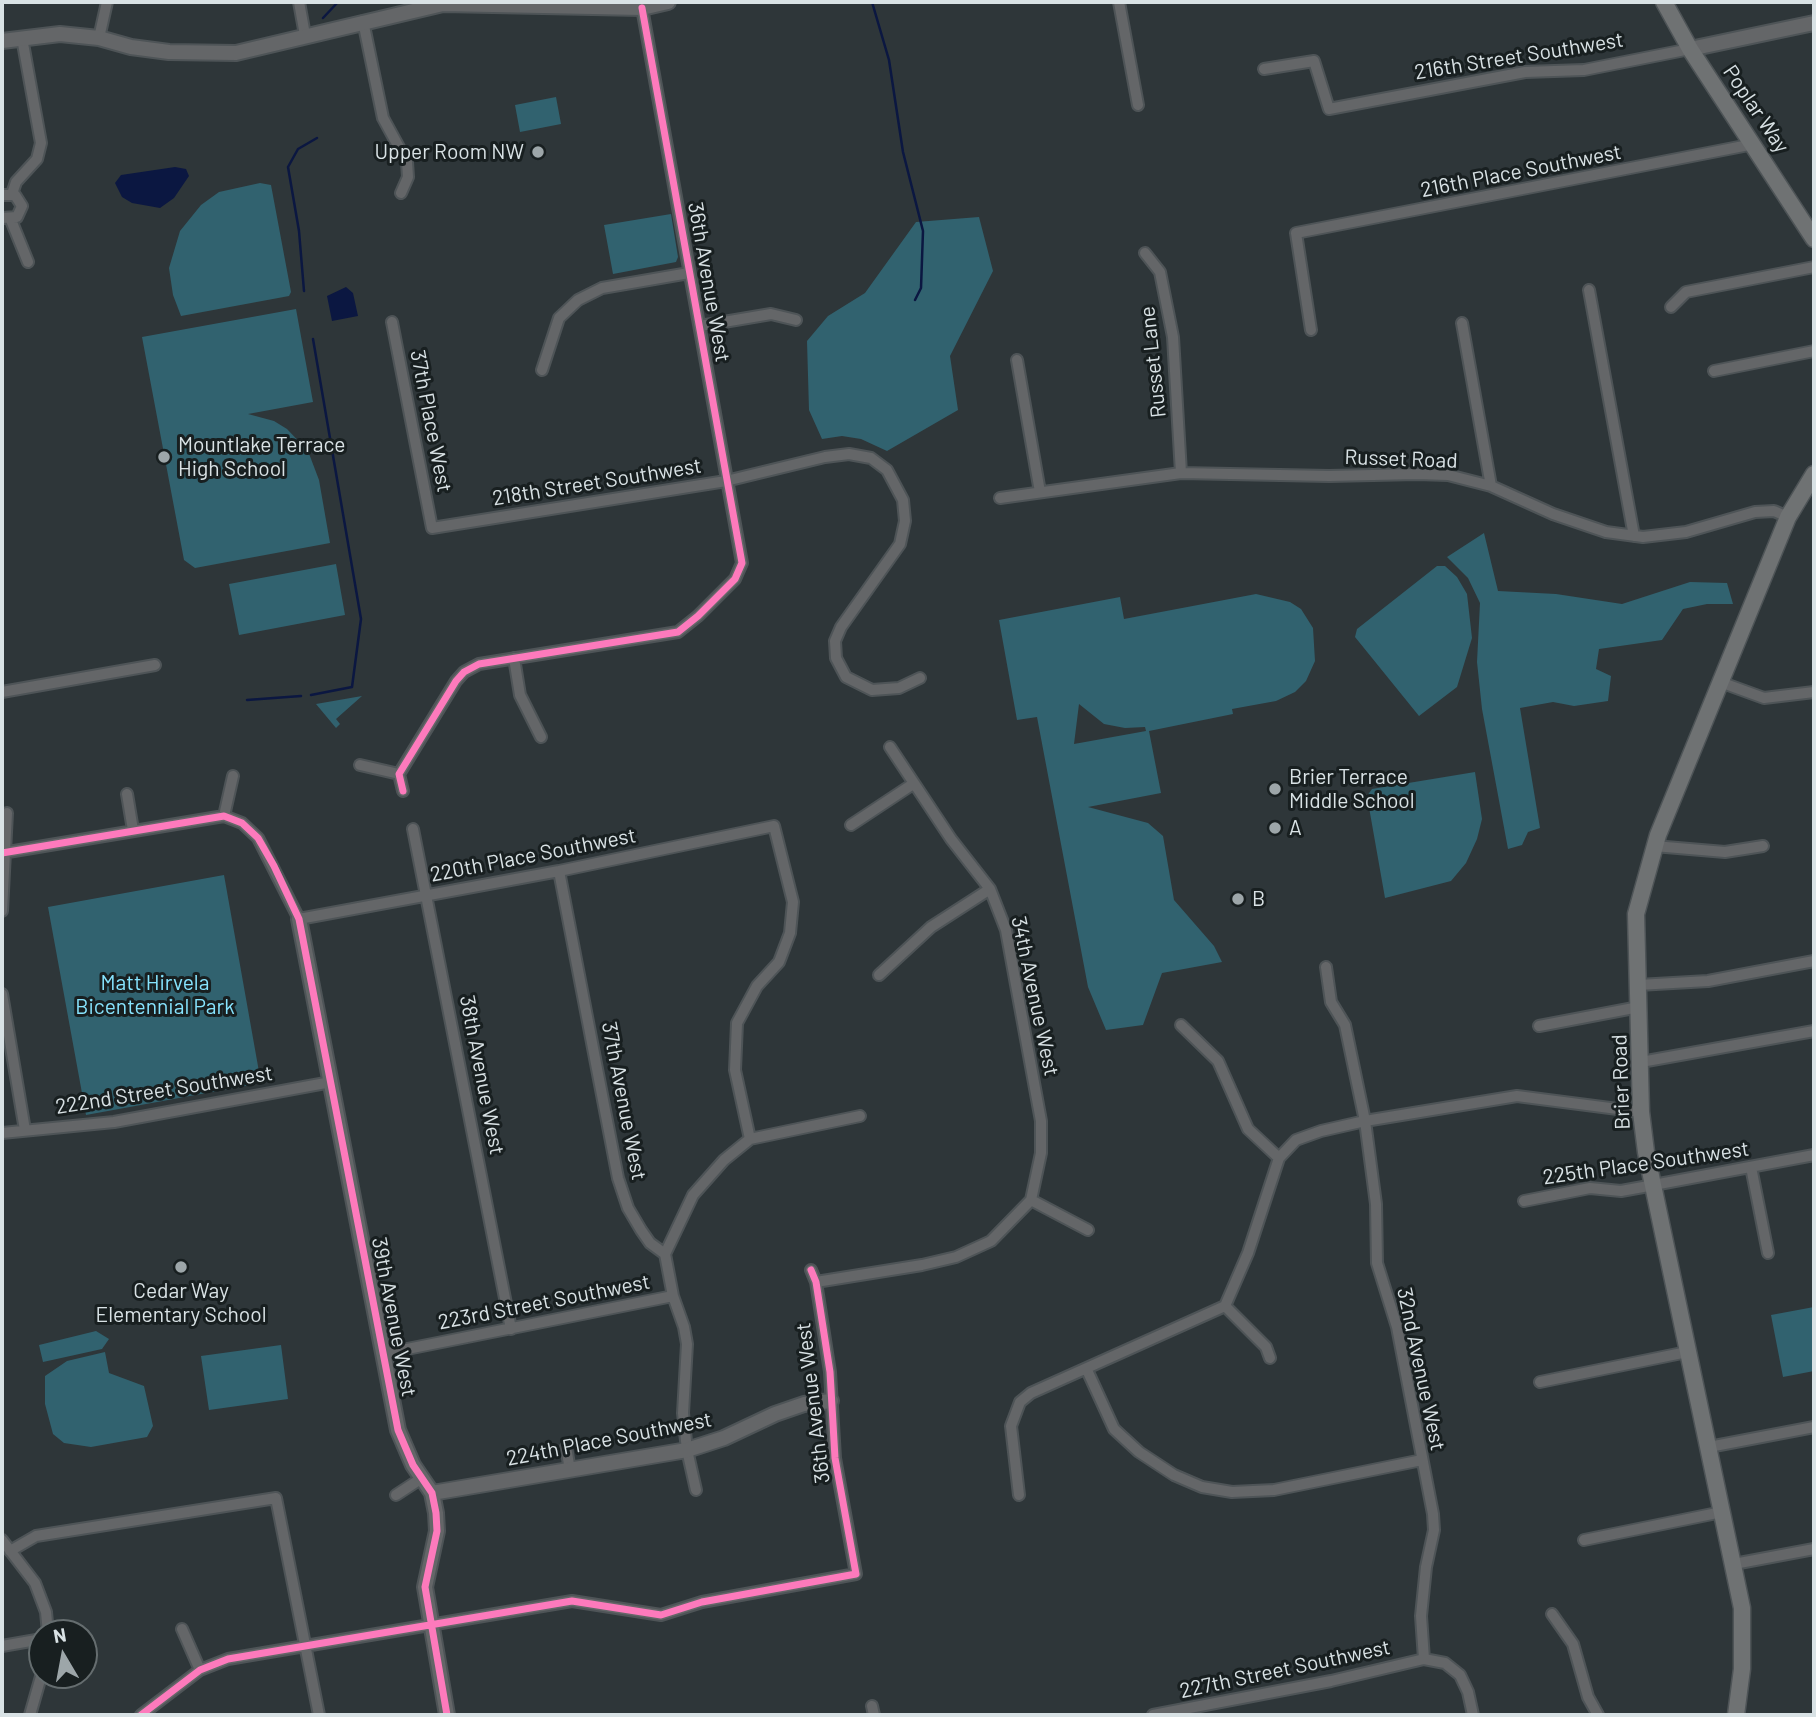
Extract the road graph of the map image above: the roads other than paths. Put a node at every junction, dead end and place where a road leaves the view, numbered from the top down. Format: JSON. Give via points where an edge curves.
{"nodes":[{"id":1,"x":107,"y":2,"type":"edge"},
{"id":2,"x":299,"y":2,"type":"edge"},
{"id":3,"x":668,"y":2,"type":"edge"},
{"id":4,"x":1119,"y":2,"type":"edge"},
{"id":5,"x":1664,"y":2,"type":"edge"},
{"id":6,"x":642,"y":8,"type":"junction"},
{"id":7,"x":363,"y":21,"type":"junction"},
{"id":8,"x":1814,"y":23,"type":"edge"},
{"id":9,"x":305,"y":35,"type":"junction"},
{"id":10,"x":22,"y":38,"type":"junction"},
{"id":11,"x":99,"y":38,"type":"junction"},
{"id":12,"x":2,"y":41,"type":"edge"},
{"id":13,"x":1690,"y":49,"type":"junction"},
{"id":14,"x":1264,"y":69,"type":"dead end"},
{"id":15,"x":1138,"y":105,"type":"dead end"},
{"id":16,"x":1754,"y":144,"type":"junction"},
{"id":17,"x":401,"y":193,"type":"dead end"},
{"id":18,"x":7,"y":194,"type":"edge"},
{"id":19,"x":6,"y":219,"type":"edge"},
{"id":20,"x":1814,"y":239,"type":"edge"},
{"id":21,"x":1145,"y":253,"type":"dead end"},
{"id":22,"x":28,"y":262,"type":"dead end"},
{"id":23,"x":1814,"y":267,"type":"edge"},
{"id":24,"x":689,"y":273,"type":"junction"},
{"id":25,"x":1590,"y":290,"type":"dead end"},
{"id":26,"x":1671,"y":307,"type":"dead end"},
{"id":27,"x":796,"y":320,"type":"dead end"},
{"id":28,"x":392,"y":322,"type":"dead end"},
{"id":29,"x":1462,"y":323,"type":"dead end"},
{"id":30,"x":700,"y":326,"type":"junction"},
{"id":31,"x":1311,"y":330,"type":"dead end"},
{"id":32,"x":1814,"y":351,"type":"edge"},
{"id":33,"x":1017,"y":360,"type":"dead end"},
{"id":34,"x":542,"y":370,"type":"dead end"},
{"id":35,"x":1714,"y":371,"type":"dead end"},
{"id":36,"x":1181,"y":473,"type":"junction"},
{"id":37,"x":1814,"y":474,"type":"edge"},
{"id":38,"x":726,"y":481,"type":"junction"},
{"id":39,"x":1491,"y":486,"type":"junction"},
{"id":40,"x":1040,"y":492,"type":"junction"},
{"id":41,"x":1000,"y":498,"type":"dead end"},
{"id":42,"x":1788,"y":517,"type":"junction"},
{"id":43,"x":432,"y":528,"type":"joint"},
{"id":44,"x":1634,"y":536,"type":"junction"},
{"id":45,"x":514,"y":658,"type":"junction"},
{"id":46,"x":155,"y":665,"type":"dead end"},
{"id":47,"x":920,"y":678,"type":"dead end"},
{"id":48,"x":1720,"y":682,"type":"junction"},
{"id":49,"x":2,"y":692,"type":"edge"},
{"id":50,"x":1814,"y":692,"type":"edge"},
{"id":51,"x":541,"y":737,"type":"dead end"},
{"id":52,"x":890,"y":747,"type":"dead end"},
{"id":53,"x":359,"y":765,"type":"dead end"},
{"id":54,"x":399,"y":774,"type":"junction"},
{"id":55,"x":233,"y":776,"type":"dead end"},
{"id":56,"x":913,"y":784,"type":"junction"},
{"id":57,"x":403,"y":791,"type":"dead end"},
{"id":58,"x":127,"y":794,"type":"dead end"},
{"id":59,"x":7,"y":813,"type":"dead end"},
{"id":60,"x":224,"y":816,"type":"junction"},
{"id":61,"x":851,"y":825,"type":"dead end"},
{"id":62,"x":413,"y":829,"type":"dead end"},
{"id":63,"x":133,"y":830,"type":"junction"},
{"id":64,"x":1654,"y":846,"type":"junction"},
{"id":65,"x":1763,"y":846,"type":"dead end"},
{"id":66,"x":3,"y":853,"type":"edge"},
{"id":67,"x":559,"y":871,"type":"junction"},
{"id":68,"x":990,"y":889,"type":"junction"},
{"id":69,"x":428,"y":895,"type":"junction"},
{"id":70,"x":2,"y":911,"type":"edge"},
{"id":71,"x":299,"y":919,"type":"junction"},
{"id":72,"x":1814,"y":961,"type":"edge"},
{"id":73,"x":1326,"y":967,"type":"dead end"},
{"id":74,"x":879,"y":975,"type":"dead end"},
{"id":75,"x":1638,"y":985,"type":"junction"},
{"id":76,"x":2,"y":994,"type":"edge"},
{"id":77,"x":1639,"y":1007,"type":"junction"},
{"id":78,"x":1181,"y":1025,"type":"dead end"},
{"id":79,"x":1539,"y":1026,"type":"dead end"},
{"id":80,"x":1814,"y":1031,"type":"edge"},
{"id":81,"x":1641,"y":1062,"type":"junction"},
{"id":82,"x":331,"y":1082,"type":"junction"},
{"id":83,"x":1642,"y":1112,"type":"junction"},
{"id":84,"x":860,"y":1116,"type":"dead end"},
{"id":85,"x":1365,"y":1121,"type":"junction"},
{"id":86,"x":25,"y":1129,"type":"junction"},
{"id":87,"x":2,"y":1133,"type":"edge"},
{"id":88,"x":750,"y":1139,"type":"junction"},
{"id":89,"x":1814,"y":1155,"type":"edge"},
{"id":90,"x":1279,"y":1158,"type":"junction"},
{"id":91,"x":1751,"y":1167,"type":"junction"},
{"id":92,"x":1653,"y":1186,"type":"junction"},
{"id":93,"x":1031,"y":1200,"type":"junction"},
{"id":94,"x":1524,"y":1201,"type":"dead end"},
{"id":95,"x":1088,"y":1230,"type":"dead end"},
{"id":96,"x":1768,"y":1253,"type":"dead end"},
{"id":97,"x":665,"y":1254,"type":"junction"},
{"id":98,"x":811,"y":1270,"type":"dead end"},
{"id":99,"x":816,"y":1282,"type":"junction"},
{"id":100,"x":673,"y":1296,"type":"junction"},
{"id":101,"x":1224,"y":1306,"type":"junction"},
{"id":102,"x":511,"y":1329,"type":"junction"},
{"id":103,"x":1687,"y":1352,"type":"junction"},
{"id":104,"x":382,"y":1354,"type":"junction"},
{"id":105,"x":1270,"y":1358,"type":"dead end"},
{"id":106,"x":1087,"y":1370,"type":"junction"},
{"id":107,"x":1541,"y":1382,"type":"dead end"},
{"id":108,"x":831,"y":1401,"type":"junction"},
{"id":109,"x":1814,"y":1427,"type":"edge"},
{"id":110,"x":566,"y":1447,"type":"dead end"},
{"id":111,"x":1709,"y":1447,"type":"junction"},
{"id":112,"x":687,"y":1450,"type":"junction"},
{"id":113,"x":1422,"y":1460,"type":"junction"},
{"id":114,"x":570,"y":1470,"type":"junction"},
{"id":115,"x":422,"y":1478,"type":"junction"},
{"id":116,"x":696,"y":1490,"type":"dead end"},
{"id":117,"x":432,"y":1493,"type":"junction"},
{"id":118,"x":396,"y":1494,"type":"dead end"},
{"id":119,"x":1019,"y":1495,"type":"dead end"},
{"id":120,"x":1722,"y":1512,"type":"junction"},
{"id":121,"x":2,"y":1540,"type":"edge"},
{"id":122,"x":1584,"y":1540,"type":"dead end"},
{"id":123,"x":1814,"y":1549,"type":"edge"},
{"id":124,"x":10,"y":1551,"type":"junction"},
{"id":125,"x":1734,"y":1564,"type":"junction"},
{"id":126,"x":1552,"y":1614,"type":"dead end"},
{"id":127,"x":47,"y":1619,"type":"edge"},
{"id":128,"x":429,"y":1625,"type":"junction"},
{"id":129,"x":182,"y":1629,"type":"dead end"},
{"id":130,"x":28,"y":1641,"type":"edge"},
{"id":131,"x":307,"y":1645,"type":"junction"},
{"id":132,"x":2,"y":1646,"type":"edge"},
{"id":133,"x":1424,"y":1659,"type":"junction"},
{"id":134,"x":200,"y":1670,"type":"junction"},
{"id":135,"x":37,"y":1689,"type":"edge"},
{"id":136,"x":30,"y":1715,"type":"edge"},
{"id":137,"x":141,"y":1715,"type":"edge"},
{"id":138,"x":319,"y":1715,"type":"edge"},
{"id":139,"x":447,"y":1715,"type":"edge"},
{"id":140,"x":1153,"y":1715,"type":"edge"},
{"id":141,"x":1473,"y":1715,"type":"edge"},
{"id":142,"x":1598,"y":1715,"type":"edge"},
{"id":143,"x":1736,"y":1715,"type":"edge"}],
"edges":[{"from":1,"to":11,"type":"street"},
{"from":2,"to":9,"type":"street"},
{"from":3,"to":6,"type":"street"},
{"from":4,"to":15,"type":"street"},
{"from":5,"to":13,"type":"main road","name":"Poplar Way"},
{"from":6,"to":7,"type":"street","via":[[443,4]]},
{"from":6,"to":24,"type":"street","name":"36th Avenue West"},
{"from":7,"to":9,"type":"street"},
{"from":7,"to":17,"type":"street","via":[[383,118],[407,162],[408,177]]},
{"from":8,"to":13,"type":"street","name":"216th Street Southwest"},
{"from":9,"to":11,"type":"street","via":[[236,53],[169,52]]},
{"from":10,"to":11,"type":"street","via":[[60,34]]},
{"from":10,"to":12,"type":"street"},
{"from":10,"to":18,"type":"street","via":[[41,143],[37,159]]},
{"from":13,"to":14,"type":"street","name":"216th Street Southwest","via":[[1584,70],[1525,72],[1329,109],[1314,61]]},
{"from":13,"to":16,"type":"main road","name":"Poplar Way"},
{"from":16,"to":20,"type":"main road","name":"Poplar Way"},
{"from":16,"to":31,"type":"street","name":"216th Place Southwest","via":[[1296,233]]},
{"from":18,"to":19,"type":"street","via":[[19,198],[22,206],[19,214]]},
{"from":19,"to":22,"type":"street"},
{"from":21,"to":36,"type":"street","name":"Russet Lane","via":[[1160,272],[1173,338]]},
{"from":23,"to":26,"type":"street","via":[[1686,292]]},
{"from":24,"to":30,"type":"street","name":"36th Avenue West"},
{"from":24,"to":34,"type":"street","via":[[602,288],[578,300],[559,318]]},
{"from":25,"to":44,"type":"street"},
{"from":27,"to":30,"type":"street","via":[[771,314]]},
{"from":28,"to":43,"type":"street","name":"37th Place West"},
{"from":29,"to":39,"type":"street"},
{"from":30,"to":38,"type":"street","name":"36th Avenue West"},
{"from":32,"to":35,"type":"street"},
{"from":33,"to":40,"type":"street"},
{"from":36,"to":39,"type":"street","name":"Russet Road","via":[[1438,475]]},
{"from":36,"to":40,"type":"street","name":"Russet Road"},
{"from":37,"to":42,"type":"main road","name":"Brier Road"},
{"from":38,"to":43,"type":"street","name":"218th Street Southwest"},
{"from":38,"to":45,"type":"street","name":"36th Avenue West","via":[[742,563],[735,579],[698,616],[678,632]]},
{"from":38,"to":47,"type":"street","name":"218th Street Southwest","via":[[849,454],[871,458],[887,470],[902,500],[905,521],[900,544],[841,627],[835,641],[836,658],[846,677],[872,690],[899,688]]},
{"from":39,"to":44,"type":"street","name":"Russet Road","via":[[1574,522]]},
{"from":40,"to":41,"type":"street","name":"Russet Road"},
{"from":42,"to":44,"type":"street","name":"Russet Road","via":[[1755,512],[1686,532]]},
{"from":42,"to":48,"type":"main road","name":"Brier Road"},
{"from":45,"to":51,"type":"street","via":[[520,695]]},
{"from":45,"to":54,"type":"street","via":[[464,672]]},
{"from":46,"to":49,"type":"street"},
{"from":48,"to":50,"type":"street","via":[[1764,698]]},
{"from":48,"to":64,"type":"main road","name":"Brier Road"},
{"from":52,"to":56,"type":"street","name":"34th Avenue West"},
{"from":53,"to":54,"type":"street"},
{"from":54,"to":57,"type":"street"},
{"from":55,"to":60,"type":"street"},
{"from":56,"to":61,"type":"street"},
{"from":56,"to":68,"type":"street","name":"34th Avenue West"},
{"from":58,"to":63,"type":"street"},
{"from":59,"to":66,"type":"street"},
{"from":60,"to":63,"type":"street"},
{"from":60,"to":71,"type":"street","via":[[242,823],[258,838]]},
{"from":62,"to":69,"type":"street","name":"38th Avenue West"},
{"from":63,"to":66,"type":"street"},
{"from":64,"to":65,"type":"street","via":[[1725,852]]},
{"from":64,"to":75,"type":"main road","name":"Brier Road","via":[[1637,904]]},
{"from":66,"to":70,"type":"street"},
{"from":67,"to":69,"type":"street","name":"220th Place Southwest"},
{"from":67,"to":88,"type":"street","name":"220th Place Southwest","via":[[774,826],[793,902],[790,933],[779,962],[757,986],[737,1023],[735,1070]]},
{"from":67,"to":97,"type":"street","name":"37th Avenue West","via":[[618,1178],[641,1230]]},
{"from":68,"to":74,"type":"street","via":[[931,927]]},
{"from":68,"to":93,"type":"street","name":"34th Avenue West","via":[[1006,930],[1041,1121],[1041,1153]]},
{"from":69,"to":71,"type":"street","name":"220th Place Southwest"},
{"from":69,"to":102,"type":"street","name":"38th Avenue West"},
{"from":71,"to":82,"type":"street","name":"39th Avenue West"},
{"from":72,"to":75,"type":"street","via":[[1708,981]]},
{"from":73,"to":85,"type":"street","name":"32nd Avenue West","via":[[1331,1002],[1345,1025]]},
{"from":75,"to":77,"type":"main road","name":"Brier Road"},
{"from":76,"to":86,"type":"street"},
{"from":77,"to":79,"type":"street"},
{"from":77,"to":81,"type":"main road","name":"Brier Road"},
{"from":78,"to":90,"type":"street","via":[[1218,1061],[1248,1129]]},
{"from":80,"to":81,"type":"street"},
{"from":81,"to":83,"type":"main road","name":"Brier Road"},
{"from":82,"to":86,"type":"street","name":"222nd Street Southwest","via":[[114,1122]]},
{"from":82,"to":104,"type":"street","name":"39th Avenue West"},
{"from":83,"to":85,"type":"street","via":[[1517,1096]]},
{"from":83,"to":92,"type":"main road","name":"Brier Road"},
{"from":84,"to":88,"type":"street"},
{"from":85,"to":90,"type":"street","via":[[1296,1140]]},
{"from":85,"to":113,"type":"street","name":"32nd Avenue West","via":[[1376,1204],[1377,1263],[1397,1327]]},
{"from":86,"to":87,"type":"street","name":"222nd Street Southwest"},
{"from":88,"to":97,"type":"street","via":[[693,1195]]},
{"from":89,"to":91,"type":"street","name":"225th Place Southwest"},
{"from":90,"to":101,"type":"street","via":[[1248,1253]]},
{"from":91,"to":92,"type":"street","name":"225th Place Southwest"},
{"from":91,"to":96,"type":"street"},
{"from":92,"to":94,"type":"street","name":"225th Place Southwest","via":[[1621,1191],[1590,1188]]},
{"from":92,"to":103,"type":"main road","name":"Brier Road"},
{"from":93,"to":95,"type":"street"},
{"from":93,"to":99,"type":"street","via":[[991,1241],[956,1257]]},
{"from":97,"to":100,"type":"street"},
{"from":98,"to":99,"type":"street","name":"36th Avenue West"},
{"from":99,"to":108,"type":"street","name":"36th Avenue West"},
{"from":100,"to":102,"type":"street","name":"223rd Street Southwest"},
{"from":100,"to":112,"type":"street","via":[[687,1344]]},
{"from":101,"to":105,"type":"street","via":[[1266,1347]]},
{"from":101,"to":106,"type":"street"},
{"from":102,"to":104,"type":"street","name":"223rd Street Southwest"},
{"from":103,"to":107,"type":"street"},
{"from":103,"to":111,"type":"main road","name":"Brier Road"},
{"from":104,"to":115,"type":"street","name":"39th Avenue West","via":[[398,1430]]},
{"from":106,"to":113,"type":"street","via":[[1114,1429],[1139,1452],[1202,1487],[1232,1492],[1274,1490]]},
{"from":106,"to":119,"type":"street","via":[[1031,1393],[1014,1413],[1011,1426]]},
{"from":108,"to":112,"type":"street","name":"224th Place Southwest","via":[[804,1404]]},
{"from":108,"to":128,"type":"street","name":"36th Avenue West","via":[[835,1458],[856,1574],[702,1602],[661,1615],[572,1601]]},
{"from":109,"to":111,"type":"street"},
{"from":110,"to":114,"type":"street"},
{"from":111,"to":120,"type":"main road","name":"Brier Road"},
{"from":112,"to":114,"type":"street","name":"224th Place Southwest"},
{"from":112,"to":116,"type":"street"},
{"from":113,"to":133,"type":"street","name":"32nd Avenue West","via":[[1434,1530],[1421,1616]]},
{"from":114,"to":117,"type":"street","name":"224th Place Southwest"},
{"from":115,"to":117,"type":"street","name":"39th Avenue West"},
{"from":115,"to":118,"type":"street"},
{"from":117,"to":128,"type":"street","name":"39th Avenue West","via":[[437,1531],[425,1587]]},
{"from":120,"to":122,"type":"street"},
{"from":120,"to":125,"type":"main road","name":"Brier Road"},
{"from":121,"to":124,"type":"street"},
{"from":123,"to":125,"type":"street"},
{"from":124,"to":127,"type":"street","via":[[35,1583]]},
{"from":124,"to":131,"type":"street","via":[[36,1536],[276,1497]]},
{"from":125,"to":143,"type":"main road","name":"Brier Road","via":[[1743,1619]]},
{"from":126,"to":142,"type":"street","via":[[1573,1644]]},
{"from":128,"to":131,"type":"street"},
{"from":128,"to":139,"type":"street","name":"39th Avenue West"},
{"from":129,"to":134,"type":"street"},
{"from":130,"to":132,"type":"street"},
{"from":131,"to":134,"type":"street","via":[[228,1659]]},
{"from":131,"to":138,"type":"street"},
{"from":133,"to":140,"type":"street","name":"227th Street Southwest"},
{"from":133,"to":141,"type":"street","via":[[1445,1663],[1460,1675]]},
{"from":134,"to":137,"type":"street"},
{"from":135,"to":136,"type":"street"}]}
